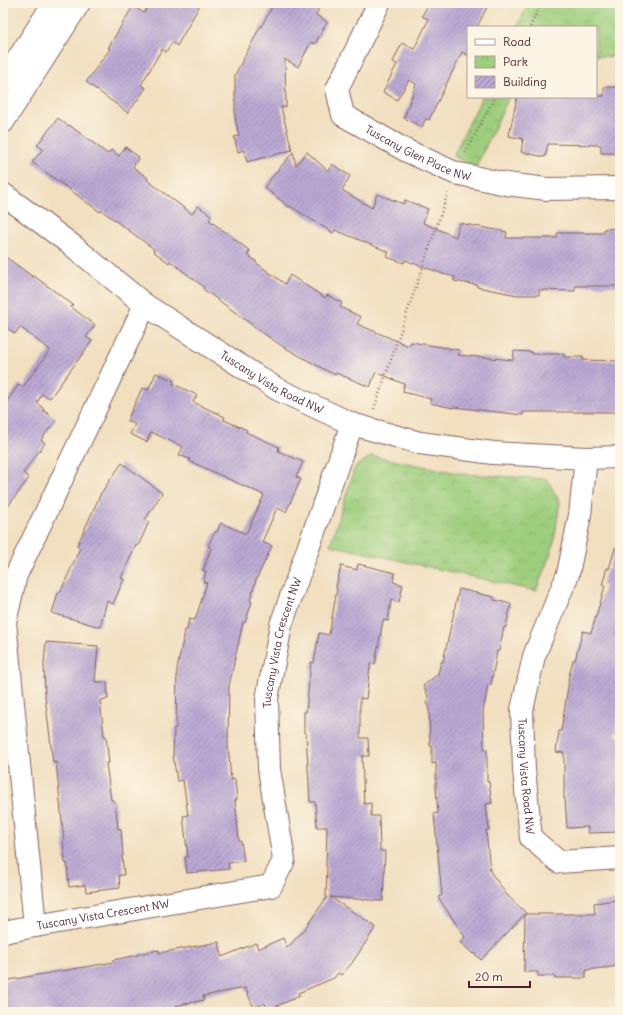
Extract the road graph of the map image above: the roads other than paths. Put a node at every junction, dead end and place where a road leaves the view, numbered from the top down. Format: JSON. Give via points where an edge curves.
{"nodes":[{"id":1,"x":54,"y":3,"type":"edge"},
{"id":2,"x":79,"y":3,"type":"edge"},
{"id":3,"x":379,"y":3,"type":"edge"},
{"id":4,"x":3,"y":82,"type":"edge"},
{"id":5,"x":3,"y":122,"type":"edge"},
{"id":6,"x":620,"y":188,"type":"edge"},
{"id":7,"x":3,"y":194,"type":"edge"},
{"id":8,"x":145,"y":305,"type":"junction"},
{"id":9,"x":359,"y":426,"type":"junction"},
{"id":10,"x":620,"y":457,"type":"edge"},
{"id":11,"x":586,"y":458,"type":"junction"},
{"id":12,"x":620,"y":858,"type":"edge"},
{"id":13,"x":35,"y":926,"type":"junction"},
{"id":14,"x":3,"y":932,"type":"edge"}],
"edges":[{"from":1,"to":4,"type":"street"},
{"from":2,"to":5,"type":"street"},
{"from":3,"to":6,"type":"street","name":"Tuscany Glen Place NW","via":[[337,89],[343,115],[405,150],[455,173],[506,184],[547,189]]},
{"from":7,"to":8,"type":"street","name":"Tuscany Vista Road NW","via":[[73,246]]},
{"from":8,"to":9,"type":"street","name":"Tuscany Vista Road NW","via":[[277,389]]},
{"from":8,"to":13,"type":"street","name":"Tuscany Vista Crescent NW","via":[[16,575],[5,622]]},
{"from":9,"to":11,"type":"street","name":"Tuscany Vista Road NW","via":[[420,443],[493,453]]},
{"from":9,"to":13,"type":"street","name":"Tuscany Vista Crescent NW","via":[[281,625],[267,699],[269,769],[284,860],[271,886]]},
{"from":10,"to":11,"type":"street","name":"Tuscany Vista Road NW"},
{"from":11,"to":12,"type":"street","name":"Tuscany Vista Road NW","via":[[580,515],[568,574],[534,656],[522,710],[524,770],[531,838],[558,862]]},
{"from":13,"to":14,"type":"street"}]}
